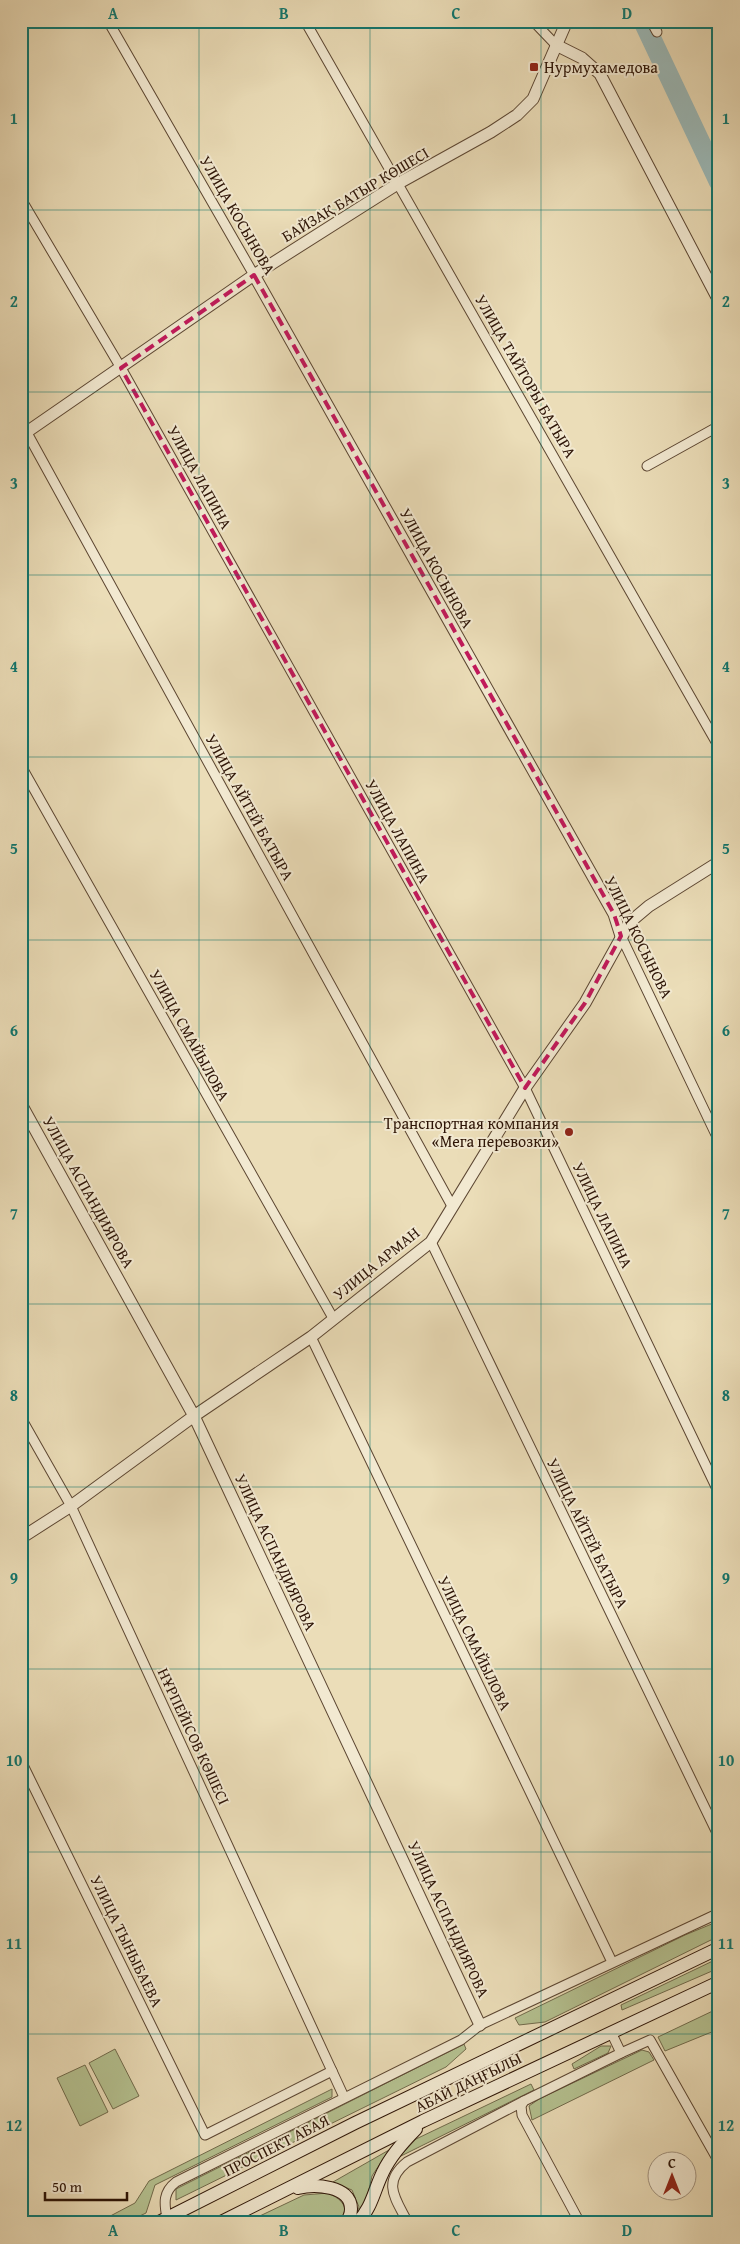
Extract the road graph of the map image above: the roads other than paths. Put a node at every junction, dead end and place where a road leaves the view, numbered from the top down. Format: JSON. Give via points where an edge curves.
{"nodes":[{"id":1,"x":108,"y":21,"type":"edge"},
{"id":2,"x":305,"y":21,"type":"edge"},
{"id":3,"x":533,"y":21,"type":"edge"},
{"id":4,"x":567,"y":21,"type":"edge"},
{"id":5,"x":651,"y":21,"type":"edge"},
{"id":6,"x":657,"y":32,"type":"dead end"},
{"id":7,"x":556,"y":45,"type":"junction"},
{"id":8,"x":399,"y":184,"type":"junction"},
{"id":9,"x":21,"y":199,"type":"edge"},
{"id":10,"x":254,"y":276,"type":"junction"},
{"id":11,"x":719,"y":301,"type":"edge"},
{"id":12,"x":121,"y":368,"type":"junction"},
{"id":13,"x":719,"y":426,"type":"edge"},
{"id":14,"x":23,"y":430,"type":"edge"},
{"id":15,"x":647,"y":466,"type":"dead end"},
{"id":16,"x":719,"y":747,"type":"edge"},
{"id":17,"x":21,"y":766,"type":"edge"},
{"id":18,"x":719,"y":862,"type":"edge"},
{"id":19,"x":621,"y":936,"type":"junction"},
{"id":20,"x":525,"y":1088,"type":"junction"},
{"id":21,"x":21,"y":1104,"type":"edge"},
{"id":22,"x":719,"y":1141,"type":"edge"},
{"id":23,"x":452,"y":1206,"type":"junction"},
{"id":24,"x":431,"y":1242,"type":"junction"},
{"id":25,"x":333,"y":1318,"type":"junction"},
{"id":26,"x":310,"y":1337,"type":"junction"},
{"id":27,"x":194,"y":1416,"type":"junction"},
{"id":28,"x":21,"y":1418,"type":"edge"},
{"id":29,"x":719,"y":1493,"type":"edge"},
{"id":30,"x":71,"y":1506,"type":"junction"},
{"id":31,"x":21,"y":1538,"type":"edge"},
{"id":32,"x":21,"y":1761,"type":"edge"},
{"id":33,"x":719,"y":1837,"type":"edge"},
{"id":34,"x":719,"y":1913,"type":"edge"},
{"id":35,"x":719,"y":1948,"type":"edge"},
{"id":36,"x":612,"y":1962,"type":"junction"},
{"id":37,"x":719,"y":1982,"type":"edge"},
{"id":38,"x":480,"y":2025,"type":"junction"},
{"id":39,"x":611,"y":2032,"type":"junction"},
{"id":40,"x":621,"y":2054,"type":"junction"},
{"id":41,"x":332,"y":2070,"type":"junction"},
{"id":42,"x":344,"y":2097,"type":"junction"},
{"id":43,"x":524,"y":2101,"type":"junction"},
{"id":44,"x":423,"y":2122,"type":"junction"},
{"id":45,"x":355,"y":2123,"type":"joint"},
{"id":46,"x":719,"y":2162,"type":"edge"},
{"id":47,"x":276,"y":2195,"type":"junction"},
{"id":48,"x":162,"y":2220,"type":"edge"},
{"id":49,"x":219,"y":2223,"type":"edge"},
{"id":50,"x":345,"y":2223,"type":"edge"},
{"id":51,"x":357,"y":2223,"type":"edge"},
{"id":52,"x":408,"y":2223,"type":"edge"},
{"id":53,"x":580,"y":2223,"type":"edge"}],
"edges":[{"from":1,"to":10,"type":"street","name":"УЛИЦА КОСЫНОВА"},
{"from":2,"to":8,"type":"street","name":"УЛИЦА ТАЙТОРЫ БАТЫРА"},
{"from":3,"to":7,"type":"street"},
{"from":4,"to":7,"type":"street","name":"БАЙЗАҚ БАТЫР КӨШЕСІ"},
{"from":5,"to":6,"type":"street"},
{"from":7,"to":8,"type":"street","name":"БАЙЗАҚ БАТЫР КӨШЕСІ","via":[[533,99],[517,115]]},
{"from":7,"to":11,"type":"street","via":[[582,58],[600,74]]},
{"from":8,"to":10,"type":"street","name":"БАЙЗАҚ БАТЫР КӨШЕСІ"},
{"from":8,"to":16,"type":"street","name":"УЛИЦА ТАЙТОРЫ БАТЫРА"},
{"from":9,"to":12,"type":"street","name":"УЛИЦА ЛАПИНА"},
{"from":10,"to":12,"type":"street","name":"БАЙЗАҚ БАТЫР КӨШЕСІ"},
{"from":10,"to":19,"type":"street","name":"УЛИЦА КОСЫНОВА","via":[[614,914]]},
{"from":12,"to":14,"type":"street","name":"БАЙЗАҚ БАТЫР КӨШЕСІ"},
{"from":12,"to":20,"type":"street","name":"УЛИЦА ЛАПИНА"},
{"from":13,"to":15,"type":"street"},
{"from":14,"to":23,"type":"street","name":"УЛИЦА АЙТЕЙ БАТЫРА"},
{"from":17,"to":25,"type":"street","name":"УЛИЦА СМАЙЫЛОВА"},
{"from":18,"to":19,"type":"street","name":"УЛИЦА АРМАН","via":[[649,906],[630,922]]},
{"from":19,"to":20,"type":"street","name":"УЛИЦА АРМАН","via":[[585,1003]]},
{"from":19,"to":22,"type":"street","name":"УЛИЦА КОСЫНОВА"},
{"from":20,"to":23,"type":"street","name":"УЛИЦА АРМАН"},
{"from":20,"to":29,"type":"street","name":"УЛИЦА ЛАПИНА"},
{"from":21,"to":27,"type":"street","name":"УЛИЦА АСПАНДИЯРОВА"},
{"from":23,"to":24,"type":"street","name":"УЛИЦА АРМАН"},
{"from":24,"to":25,"type":"street","name":"УЛИЦА АРМАН"},
{"from":24,"to":33,"type":"street","name":"УЛИЦА АЙТЕЙ БАТЫРА"},
{"from":25,"to":26,"type":"street","name":"УЛИЦА АРМАН"},
{"from":26,"to":27,"type":"street","name":"УЛИЦА АРМАН"},
{"from":26,"to":36,"type":"street","name":"УЛИЦА СМАЙЫЛОВА"},
{"from":27,"to":30,"type":"street","name":"УЛИЦА АРМАН"},
{"from":27,"to":38,"type":"street","name":"УЛИЦА АСПАНДИЯРОВА"},
{"from":28,"to":30,"type":"street","name":"НҰРПЕЙІСОВ КӨШЕСІ"},
{"from":30,"to":31,"type":"street","name":"УЛИЦА АРМАН"},
{"from":30,"to":41,"type":"street","name":"НҰРПЕЙІСОВ КӨШЕСІ"},
{"from":32,"to":41,"type":"street","name":"УЛИЦА ТЫНЫБАЕВА","via":[[206,2136]]},
{"from":34,"to":36,"type":"street"},
{"from":35,"to":45,"type":"main road","name":"АБАЙ ДАҢҒЫЛЫ"},
{"from":36,"to":38,"type":"street"},
{"from":37,"to":39,"type":"main road","name":"АБАЙ ДАҢҒЫЛЫ"},
{"from":38,"to":42,"type":"street","via":[[461,2040]]},
{"from":39,"to":40,"type":"street"},
{"from":39,"to":44,"type":"main road","name":"АБАЙ ДАҢҒЫЛЫ"},
{"from":40,"to":43,"type":"street"},
{"from":40,"to":46,"type":"street","via":[[650,2040]]},
{"from":41,"to":42,"type":"street","name":"НҰРПЕЙІСОВ КӨШЕСІ"},
{"from":42,"to":48,"type":"street","via":[[170,2186]]},
{"from":43,"to":52,"type":"street","via":[[400,2168],[393,2177],[392,2186]]},
{"from":43,"to":53,"type":"street","via":[[522,2115]]},
{"from":44,"to":47,"type":"main road","name":"АБАЙ ДАҢҒЫЛЫ"},
{"from":44,"to":51,"type":"main road","via":[[391,2157],[366,2215]]},
{"from":45,"to":48,"type":"main road","name":"ПРОСПЕКТ АБАЯ"},
{"from":47,"to":49,"type":"main road","name":"АБАЙ ДАҢҒЫЛЫ"},
{"from":47,"to":50,"type":"main road","via":[[306,2186],[330,2188],[342,2193],[352,2206]]}]}
